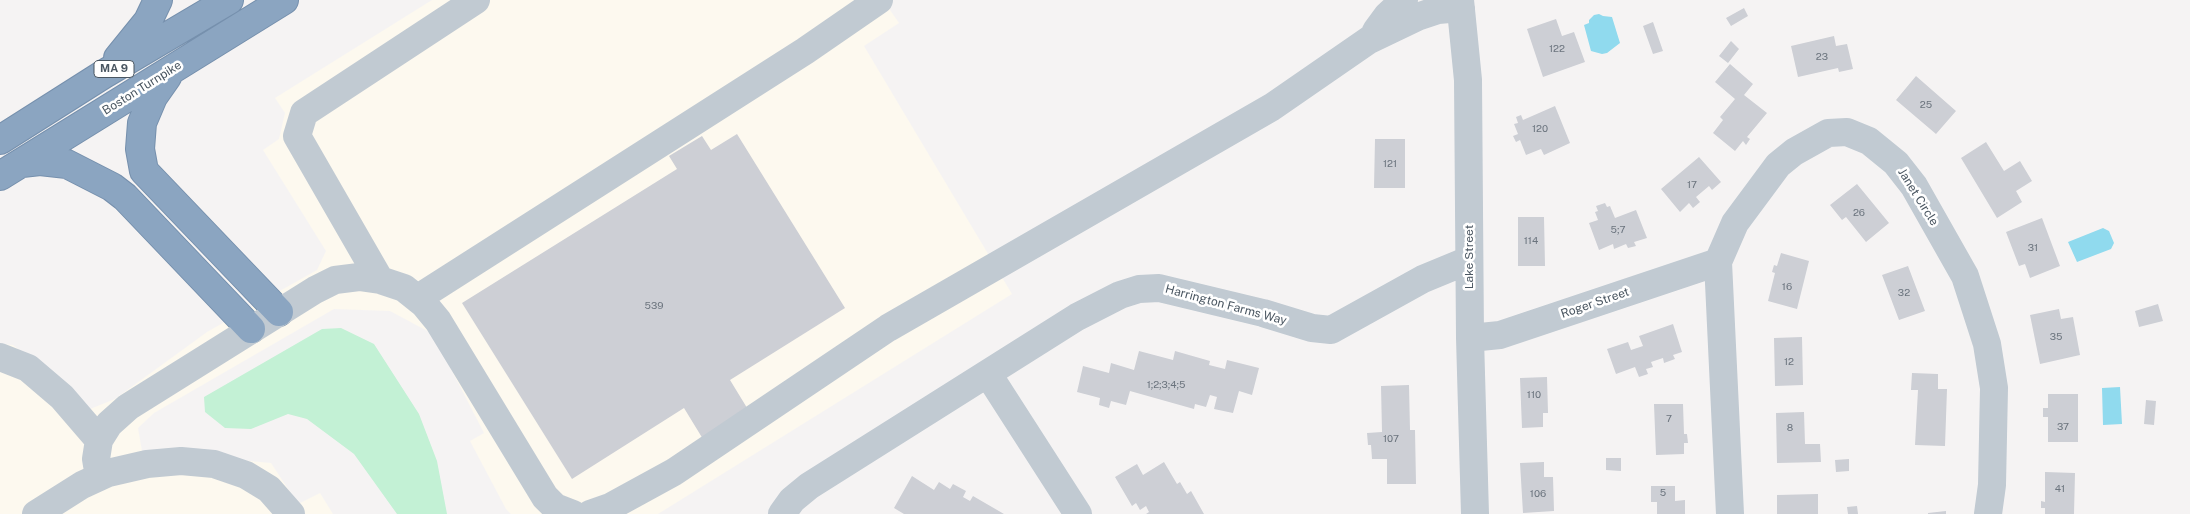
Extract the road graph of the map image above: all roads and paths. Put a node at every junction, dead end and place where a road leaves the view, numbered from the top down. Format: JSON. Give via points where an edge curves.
{"nodes":[{"id":1,"x":158,"y":0,"type":"edge"},
{"id":2,"x":229,"y":0,"type":"edge"},
{"id":3,"x":284,"y":0,"type":"edge"},
{"id":4,"x":476,"y":0,"type":"edge"},
{"id":5,"x":1404,"y":0,"type":"edge"},
{"id":6,"x":873,"y":2,"type":"edge"},
{"id":7,"x":1460,"y":4,"type":"edge"},
{"id":8,"x":1369,"y":40,"type":"junction"},
{"id":9,"x":172,"y":69,"type":"junction"},
{"id":10,"x":104,"y":74,"type":"junction"},
{"id":11,"x":0,"y":140,"type":"edge"},
{"id":12,"x":10,"y":170,"type":"edge"},
{"id":13,"x":1470,"y":260,"type":"junction"},
{"id":14,"x":1718,"y":262,"type":"junction"},
{"id":15,"x":380,"y":280,"type":"junction"},
{"id":16,"x":418,"y":298,"type":"junction"},
{"id":17,"x":279,"y":312,"type":"junction"},
{"id":18,"x":251,"y":329,"type":"junction"},
{"id":19,"x":1470,"y":338,"type":"junction"},
{"id":20,"x":0,"y":357,"type":"edge"},
{"id":21,"x":988,"y":374,"type":"junction"},
{"id":22,"x":99,"y":440,"type":"junction"},
{"id":23,"x":99,"y":477,"type":"junction"},
{"id":24,"x":36,"y":514,"type":"edge"},
{"id":25,"x":291,"y":514,"type":"edge"},
{"id":26,"x":573,"y":514,"type":"edge"},
{"id":27,"x":590,"y":514,"type":"edge"},
{"id":28,"x":782,"y":514,"type":"edge"},
{"id":29,"x":1078,"y":514,"type":"edge"},
{"id":30,"x":1475,"y":514,"type":"edge"},
{"id":31,"x":1730,"y":514,"type":"edge"},
{"id":32,"x":1988,"y":514,"type":"edge"}],
"edges":[{"from":1,"to":10,"type":"highway","via":[[148,21]]},
{"from":2,"to":10,"type":"highway","number":"MA 9"},
{"from":3,"to":9,"type":"highway","name":"Boston Turnpike","number":"MA 9"},
{"from":4,"to":15,"type":"street","via":[[304,113],[297,136]]},
{"from":5,"to":8,"type":"street"},
{"from":6,"to":16,"type":"street","via":[[789,61]]},
{"from":7,"to":8,"type":"street","via":[[1431,12]]},
{"from":7,"to":13,"type":"street","name":"Lake Street","via":[[1468,80]]},
{"from":8,"to":27,"type":"street","via":[[1272,107],[888,328],[674,472]]},
{"from":9,"to":12,"type":"highway","name":"Boston Turnpike","number":"MA 9"},
{"from":9,"to":17,"type":"highway","via":[[153,97],[142,123],[140,149],[144,171]]},
{"from":10,"to":11,"type":"highway","number":"MA 9"},
{"from":12,"to":18,"type":"highway","via":[[40,161],[67,164],[112,187]]},
{"from":13,"to":19,"type":"street","name":"Lake Street"},
{"from":13,"to":21,"type":"street","name":"Harrington Farms Way","via":[[1423,279],[1331,330],[1312,328],[1170,290],[1139,289],[1078,317]]},
{"from":14,"to":19,"type":"street","name":"Roger Street","via":[[1500,336]]},
{"from":14,"to":31,"type":"street","name":"Janet Circle"},
{"from":14,"to":32,"type":"street","name":"Janet Circle","via":[[1735,223],[1778,165],[1822,136],[1848,132],[1869,141],[1896,163],[1914,186],[1965,276],[1987,344],[1994,388],[1993,465]]},
{"from":15,"to":16,"type":"street","via":[[404,288]]},
{"from":15,"to":17,"type":"street","via":[[359,277],[336,280]]},
{"from":16,"to":26,"type":"street","via":[[438,321],[545,497],[555,507]]},
{"from":17,"to":18,"type":"street"},
{"from":18,"to":22,"type":"street","via":[[128,407],[109,424]]},
{"from":19,"to":30,"type":"street","name":"Lake Street"},
{"from":20,"to":22,"type":"street","via":[[28,368],[62,396]]},
{"from":21,"to":28,"type":"street","name":"Harrington Farms Way","via":[[809,486],[792,500]]},
{"from":21,"to":29,"type":"street"},
{"from":22,"to":23,"type":"street","via":[[96,459]]},
{"from":23,"to":24,"type":"street"},
{"from":23,"to":25,"type":"street","via":[[164,462],[214,464],[258,482]]}]}
